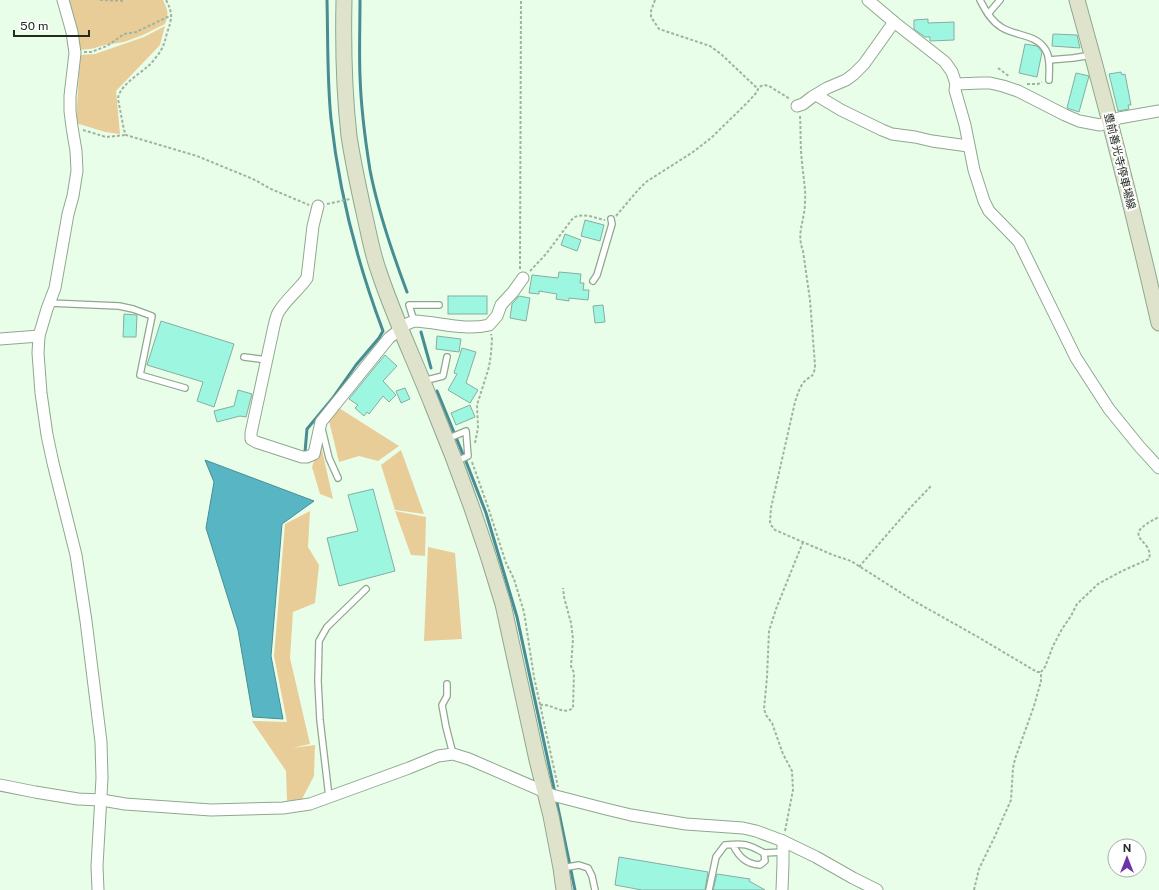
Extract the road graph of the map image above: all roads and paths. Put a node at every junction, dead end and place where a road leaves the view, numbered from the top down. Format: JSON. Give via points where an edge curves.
{"nodes":[{"id":1,"x":62,"y":0,"type":"edge"},
{"id":2,"x":100,"y":0,"type":"edge"},
{"id":3,"x":166,"y":0,"type":"edge"},
{"id":4,"x":344,"y":0,"type":"edge"},
{"id":5,"x":521,"y":0,"type":"edge"},
{"id":6,"x":655,"y":0,"type":"edge"},
{"id":7,"x":868,"y":0,"type":"edge"},
{"id":8,"x":980,"y":0,"type":"edge"},
{"id":9,"x":1000,"y":0,"type":"edge"},
{"id":10,"x":1077,"y":0,"type":"edge"},
{"id":11,"x":124,"y":1,"type":"edge"},
{"id":12,"x":988,"y":14,"type":"junction"},
{"id":13,"x":172,"y":15,"type":"junction"},
{"id":14,"x":894,"y":22,"type":"junction"},
{"id":15,"x":74,"y":53,"type":"junction"},
{"id":16,"x":1092,"y":55,"type":"junction"},
{"id":17,"x":1049,"y":60,"type":"junction"},
{"id":18,"x":998,"y":68,"type":"dead end"},
{"id":19,"x":1015,"y":80,"type":"dead end"},
{"id":20,"x":1049,"y":80,"type":"joint"},
{"id":21,"x":956,"y":84,"type":"junction"},
{"id":22,"x":1026,"y":84,"type":"dead end"},
{"id":23,"x":758,"y":89,"type":"junction"},
{"id":24,"x":816,"y":95,"type":"junction"},
{"id":25,"x":797,"y":106,"type":"junction"},
{"id":26,"x":1159,"y":111,"type":"edge"},
{"id":27,"x":1110,"y":121,"type":"junction"},
{"id":28,"x":72,"y":127,"type":"junction"},
{"id":29,"x":126,"y":135,"type":"junction"},
{"id":30,"x":968,"y":146,"type":"junction"},
{"id":31,"x":348,"y":199,"type":"dead end"},
{"id":32,"x":318,"y":206,"type":"junction"},
{"id":33,"x":611,"y":219,"type":"junction"},
{"id":34,"x":523,"y":278,"type":"junction"},
{"id":35,"x":593,"y":281,"type":"dead end"},
{"id":36,"x":49,"y":303,"type":"junction"},
{"id":37,"x":439,"y":305,"type":"dead end"},
{"id":38,"x":414,"y":321,"type":"junction"},
{"id":39,"x":1159,"y":323,"type":"edge"},
{"id":40,"x":489,"y":325,"type":"junction"},
{"id":41,"x":401,"y":328,"type":"junction"},
{"id":42,"x":39,"y":336,"type":"junction"},
{"id":43,"x":0,"y":339,"type":"edge"},
{"id":44,"x":244,"y":357,"type":"dead end"},
{"id":45,"x":447,"y":357,"type":"dead end"},
{"id":46,"x":267,"y":360,"type":"junction"},
{"id":47,"x":423,"y":381,"type":"junction"},
{"id":48,"x":185,"y":388,"type":"dead end"},
{"id":49,"x":321,"y":422,"type":"junction"},
{"id":50,"x":452,"y":437,"type":"junction"},
{"id":51,"x":462,"y":459,"type":"junction"},
{"id":52,"x":1159,"y":468,"type":"edge"},
{"id":53,"x":338,"y":478,"type":"dead end"},
{"id":54,"x":931,"y":486,"type":"dead end"},
{"id":55,"x":1159,"y":517,"type":"edge"},
{"id":56,"x":803,"y":542,"type":"junction"},
{"id":57,"x":860,"y":567,"type":"junction"},
{"id":58,"x":563,"y":588,"type":"dead end"},
{"id":59,"x":366,"y":589,"type":"dead end"},
{"id":60,"x":1041,"y":672,"type":"junction"},
{"id":61,"x":447,"y":684,"type":"dead end"},
{"id":62,"x":540,"y":705,"type":"dead end"},
{"id":63,"x":453,"y":754,"type":"junction"},
{"id":64,"x":0,"y":785,"type":"edge"},
{"id":65,"x":552,"y":794,"type":"junction"},
{"id":66,"x":329,"y":796,"type":"junction"},
{"id":67,"x":102,"y":800,"type":"junction"},
{"id":68,"x":733,"y":845,"type":"junction"},
{"id":69,"x":783,"y":847,"type":"junction"},
{"id":70,"x":764,"y":853,"type":"junction"},
{"id":71,"x":568,"y":867,"type":"junction"},
{"id":72,"x":98,"y":890,"type":"edge"},
{"id":73,"x":564,"y":890,"type":"edge"},
{"id":74,"x":595,"y":890,"type":"edge"},
{"id":75,"x":709,"y":890,"type":"edge"},
{"id":76,"x":782,"y":890,"type":"edge"},
{"id":77,"x":877,"y":890,"type":"edge"},
{"id":78,"x":974,"y":890,"type":"edge"}],
"edges":[{"from":1,"to":15,"type":"street","via":[[72,32]]},
{"from":2,"to":11,"type":"path"},
{"from":3,"to":13,"type":"path"},
{"from":4,"to":41,"type":"street","via":[[346,97],[355,170],[377,268]]},
{"from":5,"to":34,"type":"path","via":[[520,270]]},
{"from":6,"to":23,"type":"path","via":[[651,17],[659,29],[710,46]]},
{"from":7,"to":14,"type":"street"},
{"from":8,"to":12,"type":"lane"},
{"from":9,"to":12,"type":"lane"},
{"from":10,"to":16,"type":"street","name":"豊前善光寺停車場線"},
{"from":12,"to":17,"type":"lane","via":[[999,26],[1041,44]]},
{"from":13,"to":15,"type":"path","via":[[136,32],[124,34],[107,46],[91,52]]},
{"from":13,"to":29,"type":"path","via":[[161,51],[147,68],[118,94]]},
{"from":14,"to":21,"type":"street","via":[[945,62]]},
{"from":14,"to":24,"type":"street","via":[[854,74]]},
{"from":15,"to":28,"type":"street","via":[[70,96]]},
{"from":16,"to":17,"type":"lane"},
{"from":16,"to":27,"type":"street","name":"豊前善光寺停車場線"},
{"from":17,"to":20,"type":"lane"},
{"from":18,"to":19,"type":"path"},
{"from":20,"to":22,"type":"path","via":[[1038,84]]},
{"from":21,"to":27,"type":"street","via":[[981,83],[1003,86],[1079,121],[1100,125]]},
{"from":21,"to":30,"type":"street"},
{"from":23,"to":25,"type":"path","via":[[764,85],[769,86]]},
{"from":23,"to":33,"type":"path","via":[[711,138],[646,182]]},
{"from":24,"to":25,"type":"street"},
{"from":24,"to":30,"type":"street","via":[[840,110],[892,134]]},
{"from":25,"to":56,"type":"path","via":[[800,116],[805,204],[800,244],[810,300],[815,365],[813,376],[804,383],[795,402],[770,522],[775,530]]},
{"from":26,"to":27,"type":"street"},
{"from":27,"to":39,"type":"street","name":"豊前善光寺停車場線"},
{"from":28,"to":29,"type":"path","via":[[106,136]]},
{"from":28,"to":36,"type":"street","via":[[78,171],[55,288]]},
{"from":29,"to":32,"type":"path","via":[[197,156],[253,179],[288,197]]},
{"from":30,"to":52,"type":"street","via":[[989,211],[1019,242],[1076,358],[1109,409]]},
{"from":31,"to":32,"type":"path"},
{"from":32,"to":46,"type":"street","via":[[306,278],[278,314]]},
{"from":33,"to":34,"type":"path","via":[[603,220],[582,215],[573,218],[546,254]]},
{"from":33,"to":35,"type":"lane","via":[[612,224]]},
{"from":34,"to":40,"type":"street"},
{"from":36,"to":42,"type":"street"},
{"from":36,"to":48,"type":"lane","via":[[119,306],[152,316],[140,375]]},
{"from":37,"to":38,"type":"lane","via":[[409,305]]},
{"from":38,"to":40,"type":"street","via":[[475,328]]},
{"from":38,"to":41,"type":"street"},
{"from":40,"to":51,"type":"path","via":[[492,338],[491,354],[477,405],[476,440],[472,451]]},
{"from":41,"to":47,"type":"street"},
{"from":41,"to":49,"type":"street","via":[[389,338]]},
{"from":42,"to":43,"type":"street"},
{"from":42,"to":67,"type":"street","via":[[41,393],[47,435],[76,555],[86,621],[101,742]]},
{"from":44,"to":46,"type":"lane"},
{"from":45,"to":47,"type":"lane","via":[[443,376]]},
{"from":46,"to":49,"type":"street","via":[[251,433],[252,439],[306,457],[314,454]]},
{"from":47,"to":50,"type":"street"},
{"from":49,"to":53,"type":"lane","via":[[329,458]]},
{"from":50,"to":51,"type":"street"},
{"from":50,"to":51,"type":"lane","via":[[466,431]]},
{"from":51,"to":65,"type":"street"},
{"from":54,"to":57,"type":"path"},
{"from":55,"to":60,"type":"path","via":[[1139,530],[1138,534],[1149,550],[1149,559],[1102,581],[1080,600],[1062,629]]},
{"from":56,"to":57,"type":"path"},
{"from":56,"to":69,"type":"path","via":[[769,631],[764,709],[792,771],[793,790]]},
{"from":57,"to":60,"type":"path","via":[[914,601]]},
{"from":58,"to":62,"type":"path","via":[[573,639],[573,708],[569,711]]},
{"from":59,"to":66,"type":"lane","via":[[327,627],[319,641],[320,720]]},
{"from":60,"to":78,"type":"path","via":[[1034,706],[1015,759],[1010,800],[979,869]]},
{"from":61,"to":63,"type":"lane","via":[[447,696],[442,705]]},
{"from":63,"to":65,"type":"street"},
{"from":63,"to":66,"type":"street","via":[[438,756]]},
{"from":64,"to":67,"type":"street","via":[[78,799]]},
{"from":65,"to":69,"type":"street","via":[[639,817],[686,824],[743,828],[756,831]]},
{"from":65,"to":71,"type":"street"},
{"from":66,"to":67,"type":"street","via":[[310,804],[283,808],[211,810]]},
{"from":67,"to":72,"type":"street","via":[[97,866]]},
{"from":68,"to":70,"type":"lane","via":[[751,845]]},
{"from":68,"to":70,"type":"lane","via":[[738,855],[752,864],[760,865],[765,861]]},
{"from":68,"to":75,"type":"lane","via":[[725,846],[716,857]]},
{"from":69,"to":70,"type":"lane"},
{"from":69,"to":76,"type":"street"},
{"from":69,"to":77,"type":"street","via":[[816,857]]},
{"from":71,"to":73,"type":"street"},
{"from":71,"to":74,"type":"lane","via":[[579,865],[588,868]]}]}
